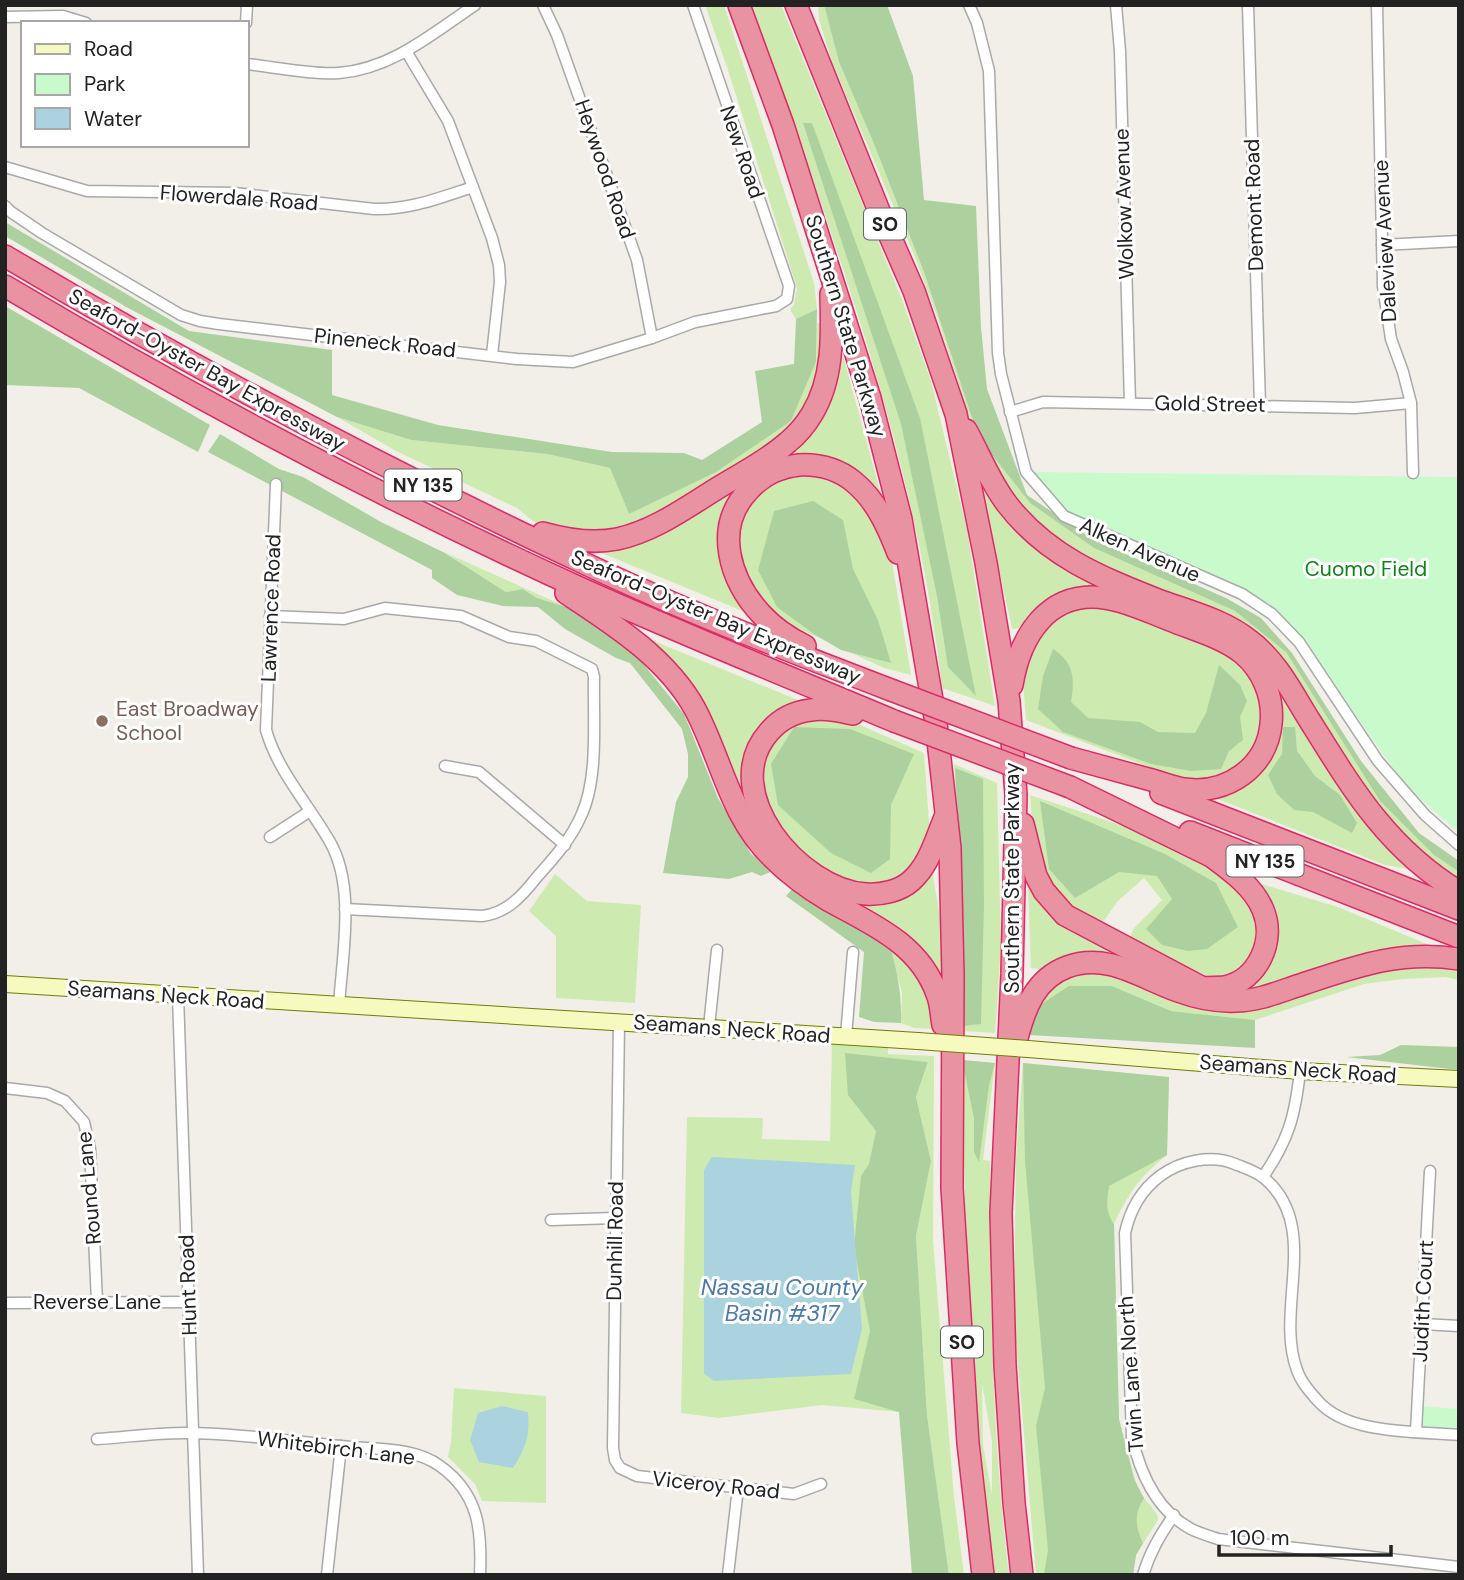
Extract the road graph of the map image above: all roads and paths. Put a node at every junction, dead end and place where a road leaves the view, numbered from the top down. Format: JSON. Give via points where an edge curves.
{"nodes":[{"id":1,"x":475,"y":5,"type":"edge"},
{"id":2,"x":543,"y":5,"type":"edge"},
{"id":3,"x":693,"y":5,"type":"edge"},
{"id":4,"x":739,"y":5,"type":"edge"},
{"id":5,"x":796,"y":5,"type":"edge"},
{"id":6,"x":810,"y":5,"type":"edge"},
{"id":7,"x":969,"y":5,"type":"edge"},
{"id":8,"x":1116,"y":5,"type":"edge"},
{"id":9,"x":1248,"y":5,"type":"edge"},
{"id":10,"x":1377,"y":5,"type":"edge"},
{"id":11,"x":5,"y":16,"type":"edge"},
{"id":12,"x":79,"y":21,"type":"edge"},
{"id":13,"x":809,"y":37,"type":"junction"},
{"id":14,"x":406,"y":51,"type":"junction"},
{"id":15,"x":248,"y":64,"type":"edge"},
{"id":16,"x":5,"y":167,"type":"edge"},
{"id":17,"x":473,"y":187,"type":"junction"},
{"id":18,"x":5,"y":206,"type":"edge"},
{"id":19,"x":1459,"y":241,"type":"edge"},
{"id":20,"x":1382,"y":245,"type":"junction"},
{"id":21,"x":5,"y":257,"type":"edge"},
{"id":22,"x":831,"y":271,"type":"junction"},
{"id":23,"x":5,"y":286,"type":"edge"},
{"id":24,"x":786,"y":299,"type":"joint"},
{"id":25,"x":652,"y":338,"type":"junction"},
{"id":26,"x":492,"y":355,"type":"junction"},
{"id":27,"x":1130,"y":402,"type":"junction"},
{"id":28,"x":1411,"y":403,"type":"junction"},
{"id":29,"x":1260,"y":405,"type":"junction"},
{"id":30,"x":1010,"y":412,"type":"junction"},
{"id":31,"x":956,"y":414,"type":"junction"},
{"id":32,"x":1413,"y":473,"type":"dead end"},
{"id":33,"x":276,"y":484,"type":"dead end"},
{"id":34,"x":498,"y":520,"type":"junction"},
{"id":35,"x":509,"y":555,"type":"junction"},
{"id":36,"x":915,"y":594,"type":"junction"},
{"id":37,"x":270,"y":616,"type":"junction"},
{"id":38,"x":858,"y":677,"type":"junction"},
{"id":39,"x":1009,"y":701,"type":"junction"},
{"id":40,"x":894,"y":721,"type":"junction"},
{"id":41,"x":1071,"y":758,"type":"junction"},
{"id":42,"x":445,"y":766,"type":"dead end"},
{"id":43,"x":1070,"y":787,"type":"junction"},
{"id":44,"x":1016,"y":795,"type":"junction"},
{"id":45,"x":310,"y":811,"type":"junction"},
{"id":46,"x":947,"y":813,"type":"junction"},
{"id":47,"x":270,"y":837,"type":"dead end"},
{"id":48,"x":565,"y":845,"type":"junction"},
{"id":49,"x":1459,"y":845,"type":"edge"},
{"id":50,"x":1459,"y":892,"type":"edge"},
{"id":51,"x":345,"y":909,"type":"junction"},
{"id":52,"x":1459,"y":909,"type":"edge"},
{"id":53,"x":1459,"y":937,"type":"edge"},
{"id":54,"x":717,"y":950,"type":"dead end"},
{"id":55,"x":853,"y":952,"type":"dead end"},
{"id":56,"x":1459,"y":959,"type":"edge"},
{"id":57,"x":5,"y":984,"type":"edge"},
{"id":58,"x":178,"y":996,"type":"junction"},
{"id":59,"x":339,"y":1006,"type":"junction"},
{"id":60,"x":619,"y":1021,"type":"junction"},
{"id":61,"x":709,"y":1027,"type":"junction"},
{"id":62,"x":846,"y":1037,"type":"junction"},
{"id":63,"x":1300,"y":1071,"type":"junction"},
{"id":64,"x":1007,"y":1074,"type":"junction"},
{"id":65,"x":1459,"y":1079,"type":"edge"},
{"id":66,"x":5,"y":1088,"type":"edge"},
{"id":67,"x":952,"y":1108,"type":"junction"},
{"id":68,"x":1430,"y":1171,"type":"dead end"},
{"id":69,"x":1263,"y":1177,"type":"junction"},
{"id":70,"x":615,"y":1219,"type":"junction"},
{"id":71,"x":551,"y":1220,"type":"dead end"},
{"id":72,"x":97,"y":1301,"type":"junction"},
{"id":73,"x":188,"y":1302,"type":"junction"},
{"id":74,"x":5,"y":1303,"type":"edge"},
{"id":75,"x":1422,"y":1324,"type":"junction"},
{"id":76,"x":1459,"y":1326,"type":"edge"},
{"id":77,"x":1416,"y":1431,"type":"junction"},
{"id":78,"x":192,"y":1433,"type":"junction"},
{"id":79,"x":1459,"y":1435,"type":"edge"},
{"id":80,"x":96,"y":1438,"type":"dead end"},
{"id":81,"x":341,"y":1446,"type":"junction"},
{"id":82,"x":615,"y":1460,"type":"joint"},
{"id":83,"x":821,"y":1485,"type":"dead end"},
{"id":84,"x":738,"y":1488,"type":"junction"},
{"id":85,"x":1174,"y":1516,"type":"junction"},
{"id":86,"x":1459,"y":1567,"type":"edge"},
{"id":87,"x":198,"y":1575,"type":"edge"},
{"id":88,"x":327,"y":1575,"type":"edge"},
{"id":89,"x":480,"y":1575,"type":"edge"},
{"id":90,"x":729,"y":1575,"type":"edge"},
{"id":91,"x":983,"y":1575,"type":"edge"},
{"id":92,"x":1022,"y":1575,"type":"edge"},
{"id":93,"x":1143,"y":1575,"type":"edge"}],
"edges":[{"from":1,"to":14,"type":"street"},
{"from":2,"to":25,"type":"street","name":"Heywood Road","via":[[558,35],[637,260]]},
{"from":3,"to":24,"type":"street","name":"New Road","via":[[789,286]]},
{"from":4,"to":22,"type":"highway","name":"Southern State Parkway","number":"SO"},
{"from":5,"to":13,"type":"highway","name":"Southern State Parkway","number":"SO"},
{"from":6,"to":13,"type":"highway"},
{"from":7,"to":30,"type":"street","name":"Alken Avenue","via":[[989,71],[998,353]]},
{"from":8,"to":27,"type":"street","name":"Wolkow Avenue"},
{"from":9,"to":29,"type":"street","name":"Demont Road"},
{"from":10,"to":20,"type":"street","name":"Daleview Avenue"},
{"from":11,"to":12,"type":"street","via":[[63,16]]},
{"from":13,"to":31,"type":"highway","name":"Southern State Parkway","number":"SO","via":[[915,291]]},
{"from":14,"to":15,"type":"street","via":[[377,65],[338,73]]},
{"from":14,"to":17,"type":"street","via":[[448,121]]},
{"from":16,"to":17,"type":"street","name":"Flowerdale Road","via":[[87,191],[235,194],[395,210]]},
{"from":17,"to":26,"type":"street","via":[[499,265]]},
{"from":18,"to":26,"type":"street","name":"Pineneck Road","via":[[181,315],[200,321]]},
{"from":19,"to":20,"type":"street"},
{"from":20,"to":28,"type":"street","name":"Daleview Avenue","via":[[1387,323]]},
{"from":21,"to":34,"type":"highway","name":"Seaford-Oyster Bay Expressway","number":"NY 135","via":[[342,445]]},
{"from":22,"to":34,"type":"highway","via":[[826,378],[813,412],[781,448],[675,514],[627,537],[581,541]]},
{"from":22,"to":36,"type":"highway","name":"Southern State Parkway","number":"SO","via":[[886,456]]},
{"from":23,"to":35,"type":"highway","name":"Seaford-Oyster Bay Expressway","number":"NY 135","via":[[244,422]]},
{"from":24,"to":25,"type":"street","name":"Pineneck Road","via":[[776,306],[695,322]]},
{"from":25,"to":26,"type":"street","name":"Pineneck Road","via":[[573,362]]},
{"from":27,"to":29,"type":"street","name":"Gold Street"},
{"from":27,"to":30,"type":"street","name":"Gold Street","via":[[1043,402]]},
{"from":28,"to":29,"type":"street","name":"Gold Street","via":[[1355,408]]},
{"from":28,"to":32,"type":"street","name":"Daleview Avenue"},
{"from":30,"to":49,"type":"street","name":"Alken Avenue","via":[[1026,472],[1064,516],[1242,594],[1272,614],[1299,642],[1377,761],[1425,816]]},
{"from":31,"to":39,"type":"highway","name":"Southern State Parkway","number":"SO"},
{"from":31,"to":50,"type":"highway","via":[[1007,505],[1054,550],[1098,576],[1218,623],[1251,641],[1280,673],[1375,820],[1421,865]]},
{"from":33,"to":37,"type":"street","name":"Lawrence Road"},
{"from":34,"to":38,"type":"highway","name":"Seaford-Oyster Bay Expressway","number":"NY 135","via":[[637,587]]},
{"from":35,"to":40,"type":"highway","name":"Seaford-Oyster Bay Expressway","number":"NY 135"},
{"from":35,"to":67,"type":"highway","via":[[616,627],[678,685],[706,733],[738,813],[771,857],[826,898],[888,932],[924,967],[938,995]]},
{"from":36,"to":38,"type":"highway","via":[[884,520],[846,476],[819,466],[786,467],[766,476],[744,495],[731,518],[728,537],[732,565],[743,589],[762,617],[780,631]]},
{"from":36,"to":46,"type":"highway","name":"Southern State Parkway","number":"SO"},
{"from":37,"to":45,"type":"street","name":"Lawrence Road","via":[[266,730],[271,749]]},
{"from":37,"to":48,"type":"street","via":[[344,619],[384,608],[461,616],[509,637],[536,640],[592,669],[591,779],[582,815]]},
{"from":38,"to":41,"type":"highway","name":"Seaford-Oyster Bay Expressway","number":"NY 135","bridge":true},
{"from":39,"to":41,"type":"highway","via":[[1015,664],[1031,630],[1055,607],[1087,597],[1122,602],[1224,641],[1243,654],[1268,689],[1270,736],[1261,758],[1246,774],[1227,784],[1185,789]]},
{"from":39,"to":44,"type":"highway","name":"Southern State Parkway","number":"SO"},
{"from":40,"to":43,"type":"highway","name":"Seaford-Oyster Bay Expressway","number":"NY 135","bridge":true},
{"from":40,"to":46,"type":"highway","via":[[820,709],[794,713],[777,723],[763,738],[754,759],[754,790],[776,840],[817,878],[844,890],[873,894],[895,890],[914,879],[930,855]]},
{"from":41,"to":52,"type":"highway","name":"Seaford-Oyster Bay Expressway","number":"NY 135"},
{"from":42,"to":48,"type":"street","via":[[479,772]]},
{"from":43,"to":44,"type":"highway","via":[[1211,856],[1232,871],[1263,910],[1267,942],[1257,965],[1245,977],[1226,987],[1203,988],[1065,915],[1036,876]]},
{"from":43,"to":53,"type":"highway","name":"Seaford-Oyster Bay Expressway","number":"NY 135"},
{"from":44,"to":64,"type":"highway","name":"Southern State Parkway","number":"SO"},
{"from":45,"to":47,"type":"street"},
{"from":45,"to":51,"type":"street","name":"Lawrence Road","via":[[339,861]]},
{"from":46,"to":67,"type":"highway","name":"Southern State Parkway","number":"SO","via":[[953,948]]},
{"from":48,"to":51,"type":"street","via":[[523,894],[492,915]]},
{"from":51,"to":59,"type":"street","name":"Lawrence Road"},
{"from":54,"to":61,"type":"street"},
{"from":55,"to":62,"type":"street"},
{"from":56,"to":64,"type":"highway","via":[[1385,959],[1237,1001],[1208,1001],[1125,968],[1082,963],[1053,974],[1030,998]]},
{"from":57,"to":58,"type":"main road","name":"Seamans Neck Road"},
{"from":58,"to":59,"type":"main road","name":"Seamans Neck Road"},
{"from":58,"to":73,"type":"street","name":"Hunt Road"},
{"from":59,"to":60,"type":"main road","name":"Seamans Neck Road"},
{"from":60,"to":61,"type":"main road","name":"Seamans Neck Road"},
{"from":60,"to":70,"type":"street","name":"Dunhill Road"},
{"from":61,"to":62,"type":"main road","name":"Seamans Neck Road"},
{"from":62,"to":63,"type":"main road","name":"Seamans Neck Road","bridge":true},
{"from":63,"to":65,"type":"main road","name":"Seamans Neck Road"},
{"from":63,"to":69,"type":"street","via":[[1288,1134]]},
{"from":64,"to":92,"type":"highway","name":"Southern State Parkway","number":"SO","via":[[1001,1213],[1005,1365]]},
{"from":66,"to":72,"type":"street","name":"Round Lane","via":[[47,1093],[65,1101],[84,1122],[90,1150]]},
{"from":67,"to":91,"type":"highway","name":"Southern State Parkway","number":"SO","via":[[952,1188],[968,1443]]},
{"from":68,"to":75,"type":"street","name":"Judith Court"},
{"from":69,"to":77,"type":"street","via":[[1277,1191],[1292,1220],[1290,1337],[1298,1373],[1320,1404],[1340,1419],[1360,1426]]},
{"from":69,"to":85,"type":"street","name":"Twin Lane North","via":[[1227,1161],[1187,1162],[1152,1182],[1129,1215],[1124,1258],[1132,1437],[1149,1487]]},
{"from":70,"to":71,"type":"street"},
{"from":70,"to":82,"type":"street","name":"Dunhill Road"},
{"from":72,"to":73,"type":"street","name":"Reverse Lane"},
{"from":72,"to":74,"type":"street","name":"Reverse Lane"},
{"from":73,"to":78,"type":"street","name":"Hunt Road"},
{"from":75,"to":76,"type":"street"},
{"from":75,"to":77,"type":"street","name":"Judith Court"},
{"from":77,"to":79,"type":"street"},
{"from":78,"to":80,"type":"street","name":"Whitebirch Lane"},
{"from":78,"to":81,"type":"street","name":"Whitebirch Lane"},
{"from":78,"to":87,"type":"street","name":"Hunt Road"},
{"from":81,"to":88,"type":"street"},
{"from":81,"to":89,"type":"street","name":"Whitebirch Lane","via":[[416,1455],[453,1477],[471,1500],[480,1526]]},
{"from":82,"to":84,"type":"street","name":"Viceroy Road","via":[[620,1468],[637,1476]]},
{"from":83,"to":84,"type":"street","name":"Viceroy Road","via":[[794,1494]]},
{"from":84,"to":90,"type":"street"},
{"from":85,"to":86,"type":"street","name":"Twin Lane North","via":[[1191,1529],[1218,1539]]},
{"from":85,"to":93,"type":"street","via":[[1157,1539]]}]}
